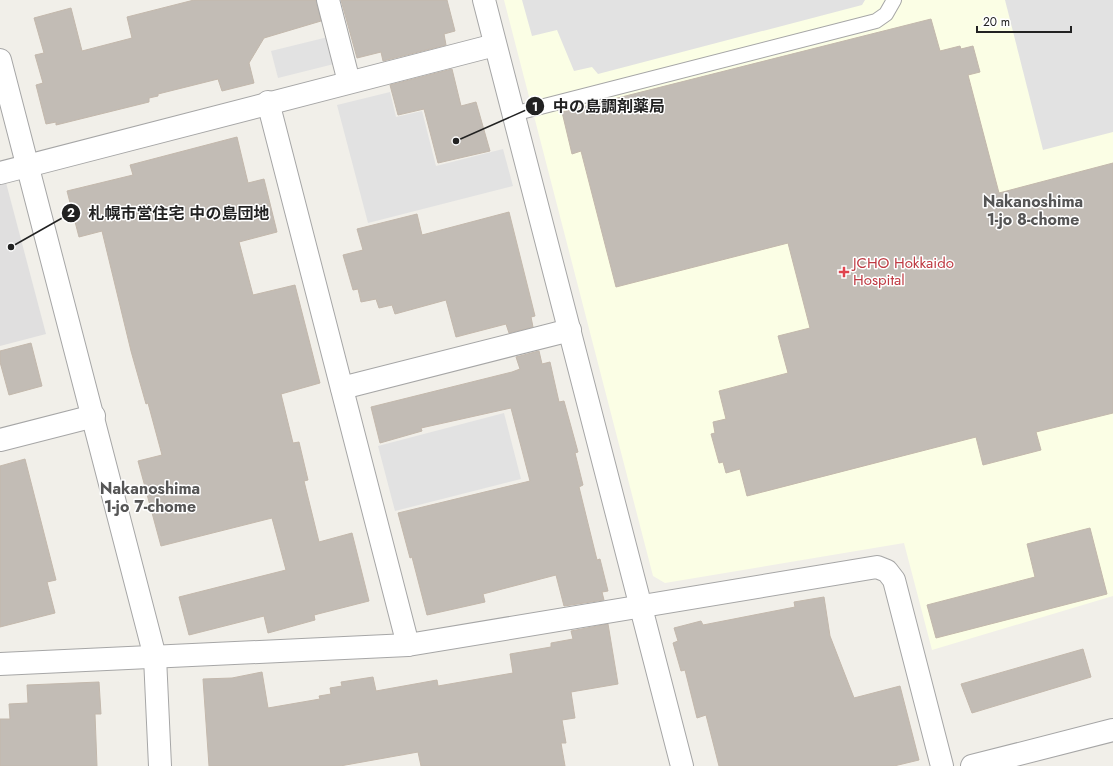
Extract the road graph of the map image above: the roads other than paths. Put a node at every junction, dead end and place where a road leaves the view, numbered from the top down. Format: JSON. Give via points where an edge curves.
{"nodes":[{"id":1,"x":328,"y":0,"type":"edge"},
{"id":2,"x":484,"y":0,"type":"edge"},
{"id":3,"x":894,"y":0,"type":"edge"},
{"id":4,"x":495,"y":45,"type":"junction"},
{"id":5,"x":0,"y":60,"type":"edge"},
{"id":6,"x":349,"y":82,"type":"junction"},
{"id":7,"x":268,"y":102,"type":"junction"},
{"id":8,"x":513,"y":114,"type":"junction"},
{"id":9,"x":28,"y":166,"type":"junction"},
{"id":10,"x":0,"y":173,"type":"edge"},
{"id":11,"x":570,"y":330,"type":"junction"},
{"id":12,"x":342,"y":388,"type":"junction"},
{"id":13,"x":94,"y":416,"type":"junction"},
{"id":14,"x":0,"y":440,"type":"edge"},
{"id":15,"x":642,"y":607,"type":"junction"},
{"id":16,"x":408,"y":645,"type":"junction"},
{"id":17,"x":155,"y":657,"type":"junction"},
{"id":18,"x":0,"y":664,"type":"edge"},
{"id":19,"x":1113,"y":730,"type":"edge"},
{"id":20,"x":160,"y":766,"type":"edge"},
{"id":21,"x":682,"y":766,"type":"edge"},
{"id":22,"x":942,"y":766,"type":"edge"},
{"id":23,"x":972,"y":766,"type":"edge"}],
"edges":[{"from":1,"to":6,"type":"street"},
{"from":2,"to":4,"type":"street"},
{"from":3,"to":8,"type":"lane","via":[[886,14],[876,20]]},
{"from":4,"to":6,"type":"street"},
{"from":4,"to":8,"type":"street"},
{"from":5,"to":9,"type":"street"},
{"from":6,"to":7,"type":"street"},
{"from":7,"to":9,"type":"street"},
{"from":7,"to":12,"type":"street"},
{"from":8,"to":11,"type":"street"},
{"from":9,"to":10,"type":"street"},
{"from":9,"to":13,"type":"street"},
{"from":11,"to":12,"type":"street"},
{"from":11,"to":15,"type":"street"},
{"from":12,"to":16,"type":"street"},
{"from":13,"to":14,"type":"street"},
{"from":13,"to":17,"type":"street"},
{"from":15,"to":16,"type":"street"},
{"from":15,"to":21,"type":"street"},
{"from":15,"to":22,"type":"street","via":[[877,568],[887,571],[894,580]]},
{"from":16,"to":17,"type":"street"},
{"from":17,"to":18,"type":"street"},
{"from":17,"to":20,"type":"street"},
{"from":19,"to":23,"type":"street"}]}
